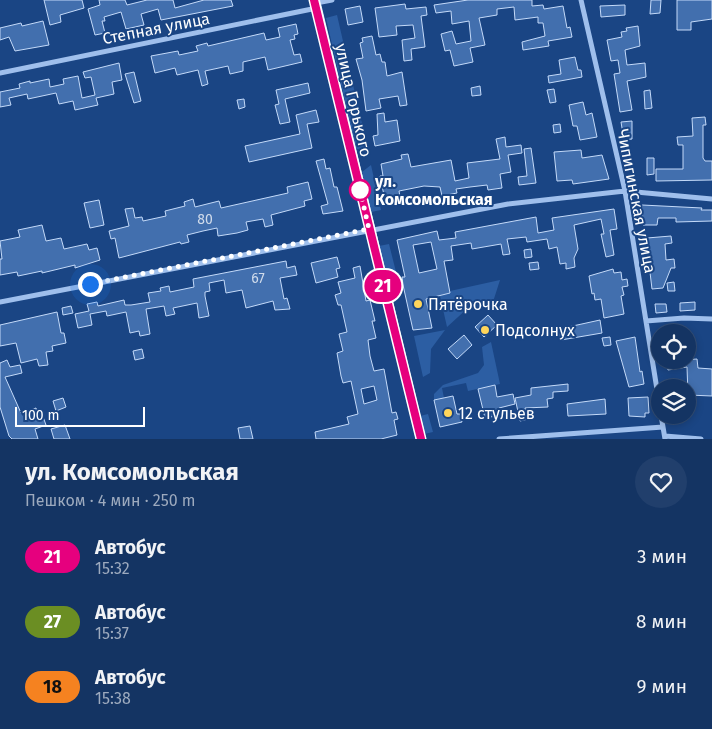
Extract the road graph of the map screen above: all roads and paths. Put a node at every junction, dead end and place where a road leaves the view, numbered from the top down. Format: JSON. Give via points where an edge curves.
{"nodes":[{"id":1,"x":332,"y":0,"type":"edge"},
{"id":2,"x":581,"y":0,"type":"edge"},
{"id":3,"x":315,"y":4,"type":"edge"},
{"id":4,"x":0,"y":73,"type":"edge"},
{"id":5,"x":626,"y":191,"type":"junction"},
{"id":6,"x":712,"y":199,"type":"edge"},
{"id":7,"x":369,"y":229,"type":"junction"},
{"id":8,"x":0,"y":302,"type":"edge"},
{"id":9,"x":712,"y":318,"type":"edge"},
{"id":10,"x":646,"y":321,"type":"junction"},
{"id":11,"x":655,"y":379,"type":"edge"},
{"id":12,"x":662,"y":424,"type":"edge"},
{"id":13,"x":663,"y":427,"type":"junction"},
{"id":14,"x":665,"y":438,"type":"edge"},
{"id":15,"x":421,"y":439,"type":"edge"},
{"id":16,"x":499,"y":439,"type":"edge"},
{"id":17,"x":701,"y":439,"type":"edge"}],
"edges":[{"from":1,"to":3,"type":"street","name":"Степная улица"},
{"from":2,"to":5,"type":"street","name":"Чипигинская улица"},
{"from":3,"to":4,"type":"street","name":"Степная улица"},
{"from":3,"to":7,"type":"main road","name":"улица Горького"},
{"from":5,"to":6,"type":"street"},
{"from":5,"to":7,"type":"street","via":[[508,204]]},
{"from":5,"to":10,"type":"street","name":"Чипигинская улица"},
{"from":7,"to":8,"type":"street"},
{"from":7,"to":15,"type":"main road","name":"улица Горького"},
{"from":9,"to":10,"type":"street"},
{"from":10,"to":11,"type":"street","name":"Чипигинская улица"},
{"from":12,"to":13,"type":"street"},
{"from":13,"to":14,"type":"street"},
{"from":13,"to":16,"type":"street"},
{"from":14,"to":17,"type":"street"}]}
